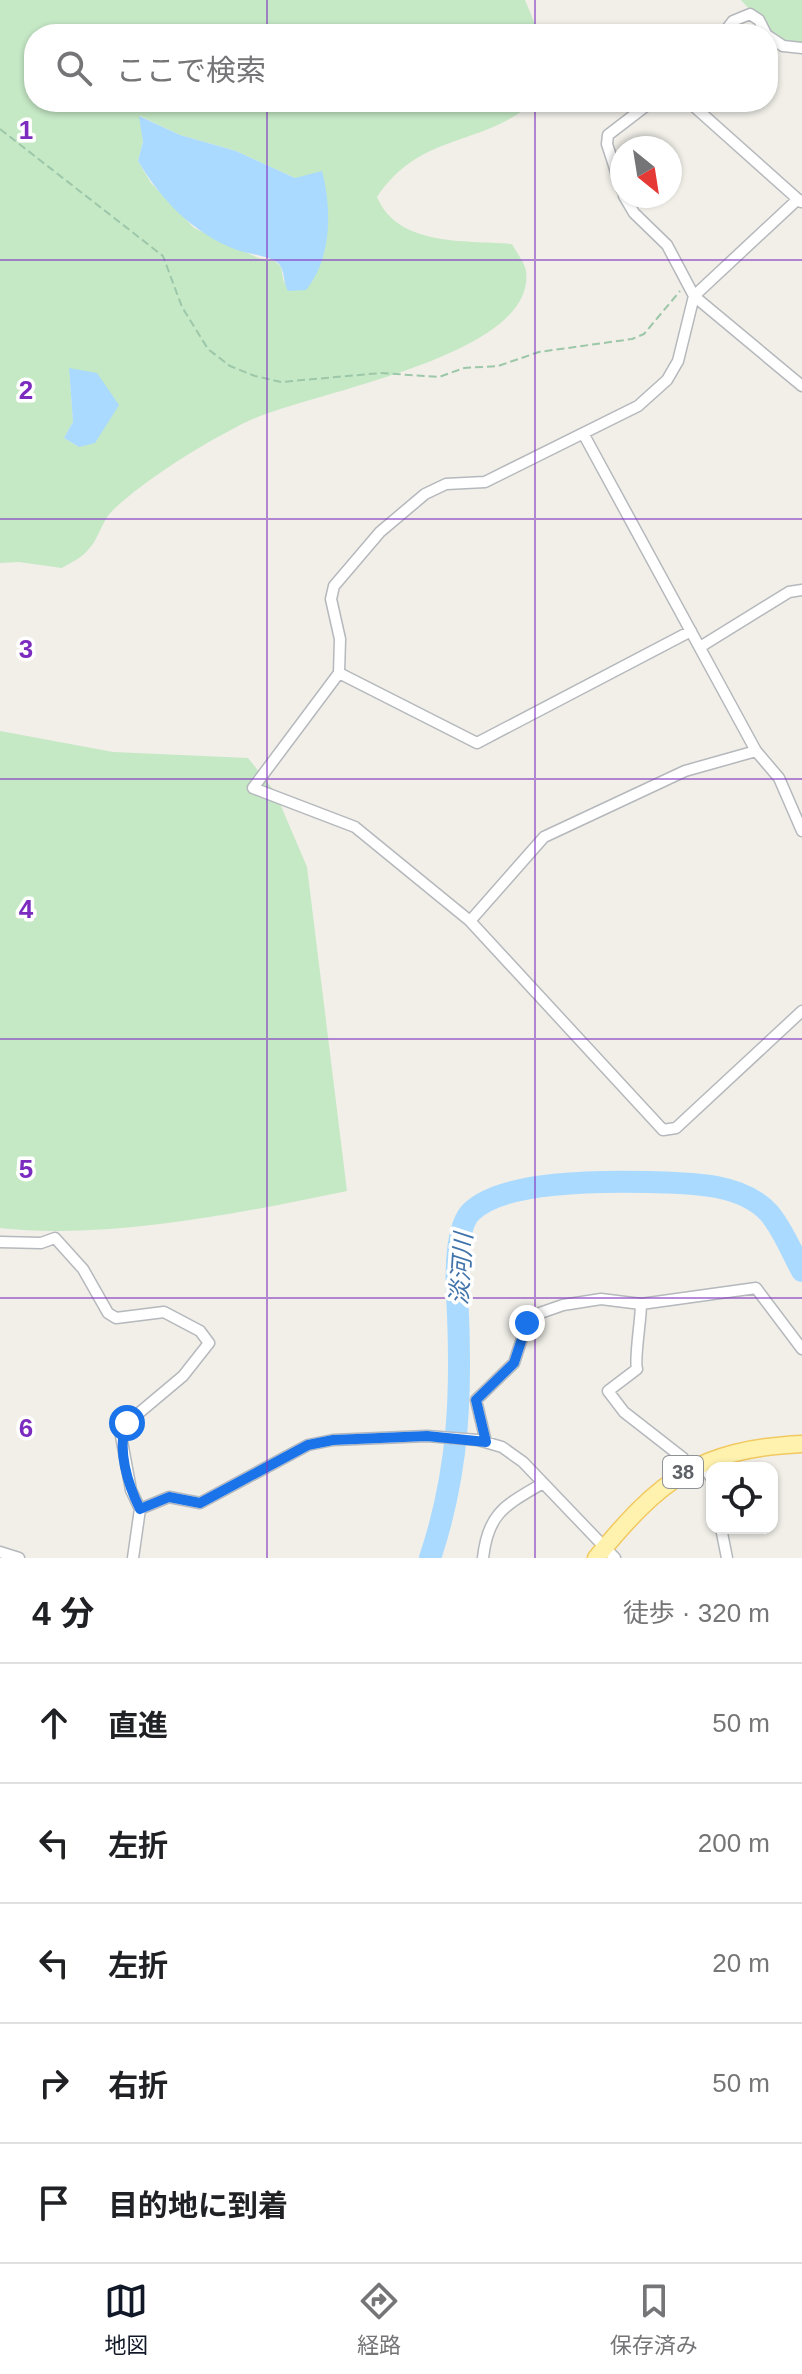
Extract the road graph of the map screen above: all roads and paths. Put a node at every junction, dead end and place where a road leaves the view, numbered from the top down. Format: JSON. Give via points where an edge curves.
{"nodes":[{"id":1,"x":731,"y":24,"type":"edge"},
{"id":2,"x":761,"y":24,"type":"edge"},
{"id":3,"x":778,"y":43,"type":"edge"},
{"id":4,"x":802,"y":48,"type":"edge"},
{"id":5,"x":638,"y":112,"type":"edge"},
{"id":6,"x":700,"y":112,"type":"edge"},
{"id":7,"x":0,"y":129,"type":"edge"},
{"id":8,"x":610,"y":153,"type":"edge"},
{"id":9,"x":800,"y":200,"type":"edge"},
{"id":10,"x":631,"y":208,"type":"edge"},
{"id":11,"x":691,"y":290,"type":"junction"},
{"id":12,"x":802,"y":386,"type":"edge"},
{"id":13,"x":584,"y":435,"type":"junction"},
{"id":14,"x":802,"y":590,"type":"edge"},
{"id":15,"x":691,"y":631,"type":"junction"},
{"id":16,"x":700,"y":647,"type":"junction"},
{"id":17,"x":339,"y":673,"type":"junction"},
{"id":18,"x":756,"y":751,"type":"junction"},
{"id":19,"x":802,"y":831,"type":"edge"},
{"id":20,"x":470,"y":921,"type":"junction"},
{"id":21,"x":802,"y":1011,"type":"edge"},
{"id":22,"x":0,"y":1242,"type":"edge"},
{"id":23,"x":641,"y":1304,"type":"junction"},
{"id":24,"x":802,"y":1349,"type":"edge"},
{"id":25,"x":482,"y":1441,"type":"junction"},
{"id":26,"x":802,"y":1444,"type":"edge"},
{"id":27,"x":696,"y":1466,"type":"junction"},
{"id":28,"x":706,"y":1474,"type":"edge"},
{"id":29,"x":543,"y":1483,"type":"junction"},
{"id":30,"x":140,"y":1509,"type":"junction"},
{"id":31,"x":722,"y":1534,"type":"edge"},
{"id":32,"x":0,"y":1552,"type":"edge"},
{"id":33,"x":605,"y":1555,"type":"edge"},
{"id":34,"x":19,"y":1558,"type":"edge"},
{"id":35,"x":133,"y":1558,"type":"edge"},
{"id":36,"x":483,"y":1558,"type":"edge"},
{"id":37,"x":727,"y":1558,"type":"edge"}],
"edges":[{"from":1,"to":2,"type":"street","via":[[750,14]]},
{"from":3,"to":4,"type":"street"},
{"from":5,"to":8,"type":"street","via":[[608,135]]},
{"from":6,"to":9,"type":"street"},
{"from":7,"to":11,"type":"path","via":[[163,256],[182,307],[208,349],[230,366],[281,382],[381,373],[439,377],[539,352],[632,339],[644,334],[673,296]]},
{"from":9,"to":11,"type":"street"},
{"from":10,"to":11,"type":"street","via":[[667,245]]},
{"from":11,"to":12,"type":"street"},
{"from":11,"to":13,"type":"street","via":[[678,361],[667,380],[638,406]]},
{"from":13,"to":15,"type":"street"},
{"from":13,"to":17,"type":"street","via":[[485,482],[446,484],[425,494],[380,532],[334,586]]},
{"from":14,"to":16,"type":"street","via":[[789,592]]},
{"from":15,"to":16,"type":"street"},
{"from":15,"to":17,"type":"street","via":[[477,743]]},
{"from":16,"to":18,"type":"street"},
{"from":17,"to":20,"type":"street","via":[[253,788],[355,827]]},
{"from":18,"to":19,"type":"street","via":[[779,778]]},
{"from":18,"to":20,"type":"street","via":[[685,771],[544,837]]},
{"from":20,"to":21,"type":"street","via":[[663,1130],[676,1128]]},
{"from":22,"to":30,"type":"street","via":[[55,1238],[83,1269],[108,1313],[116,1318],[164,1312],[200,1331],[209,1343],[183,1376],[127,1423],[121,1436]]},
{"from":23,"to":24,"type":"street","via":[[756,1288]]},
{"from":23,"to":25,"type":"street","via":[[601,1299],[563,1305],[527,1323],[514,1363],[476,1400]]},
{"from":23,"to":27,"type":"street","via":[[637,1369],[608,1391],[624,1412]]},
{"from":25,"to":29,"type":"street","via":[[502,1447]]},
{"from":25,"to":30,"type":"street","via":[[427,1436],[333,1440],[308,1445],[200,1503],[169,1497]]},
{"from":26,"to":27,"type":"main road","number":"38","via":[[748,1450]]},
{"from":27,"to":28,"type":"street"},
{"from":27,"to":33,"type":"main road","number":"38","via":[[661,1486]]},
{"from":29,"to":33,"type":"street"},
{"from":29,"to":36,"type":"street","via":[[503,1506],[490,1523]]},
{"from":30,"to":35,"type":"street"},
{"from":31,"to":37,"type":"street"},
{"from":32,"to":34,"type":"street"}]}
